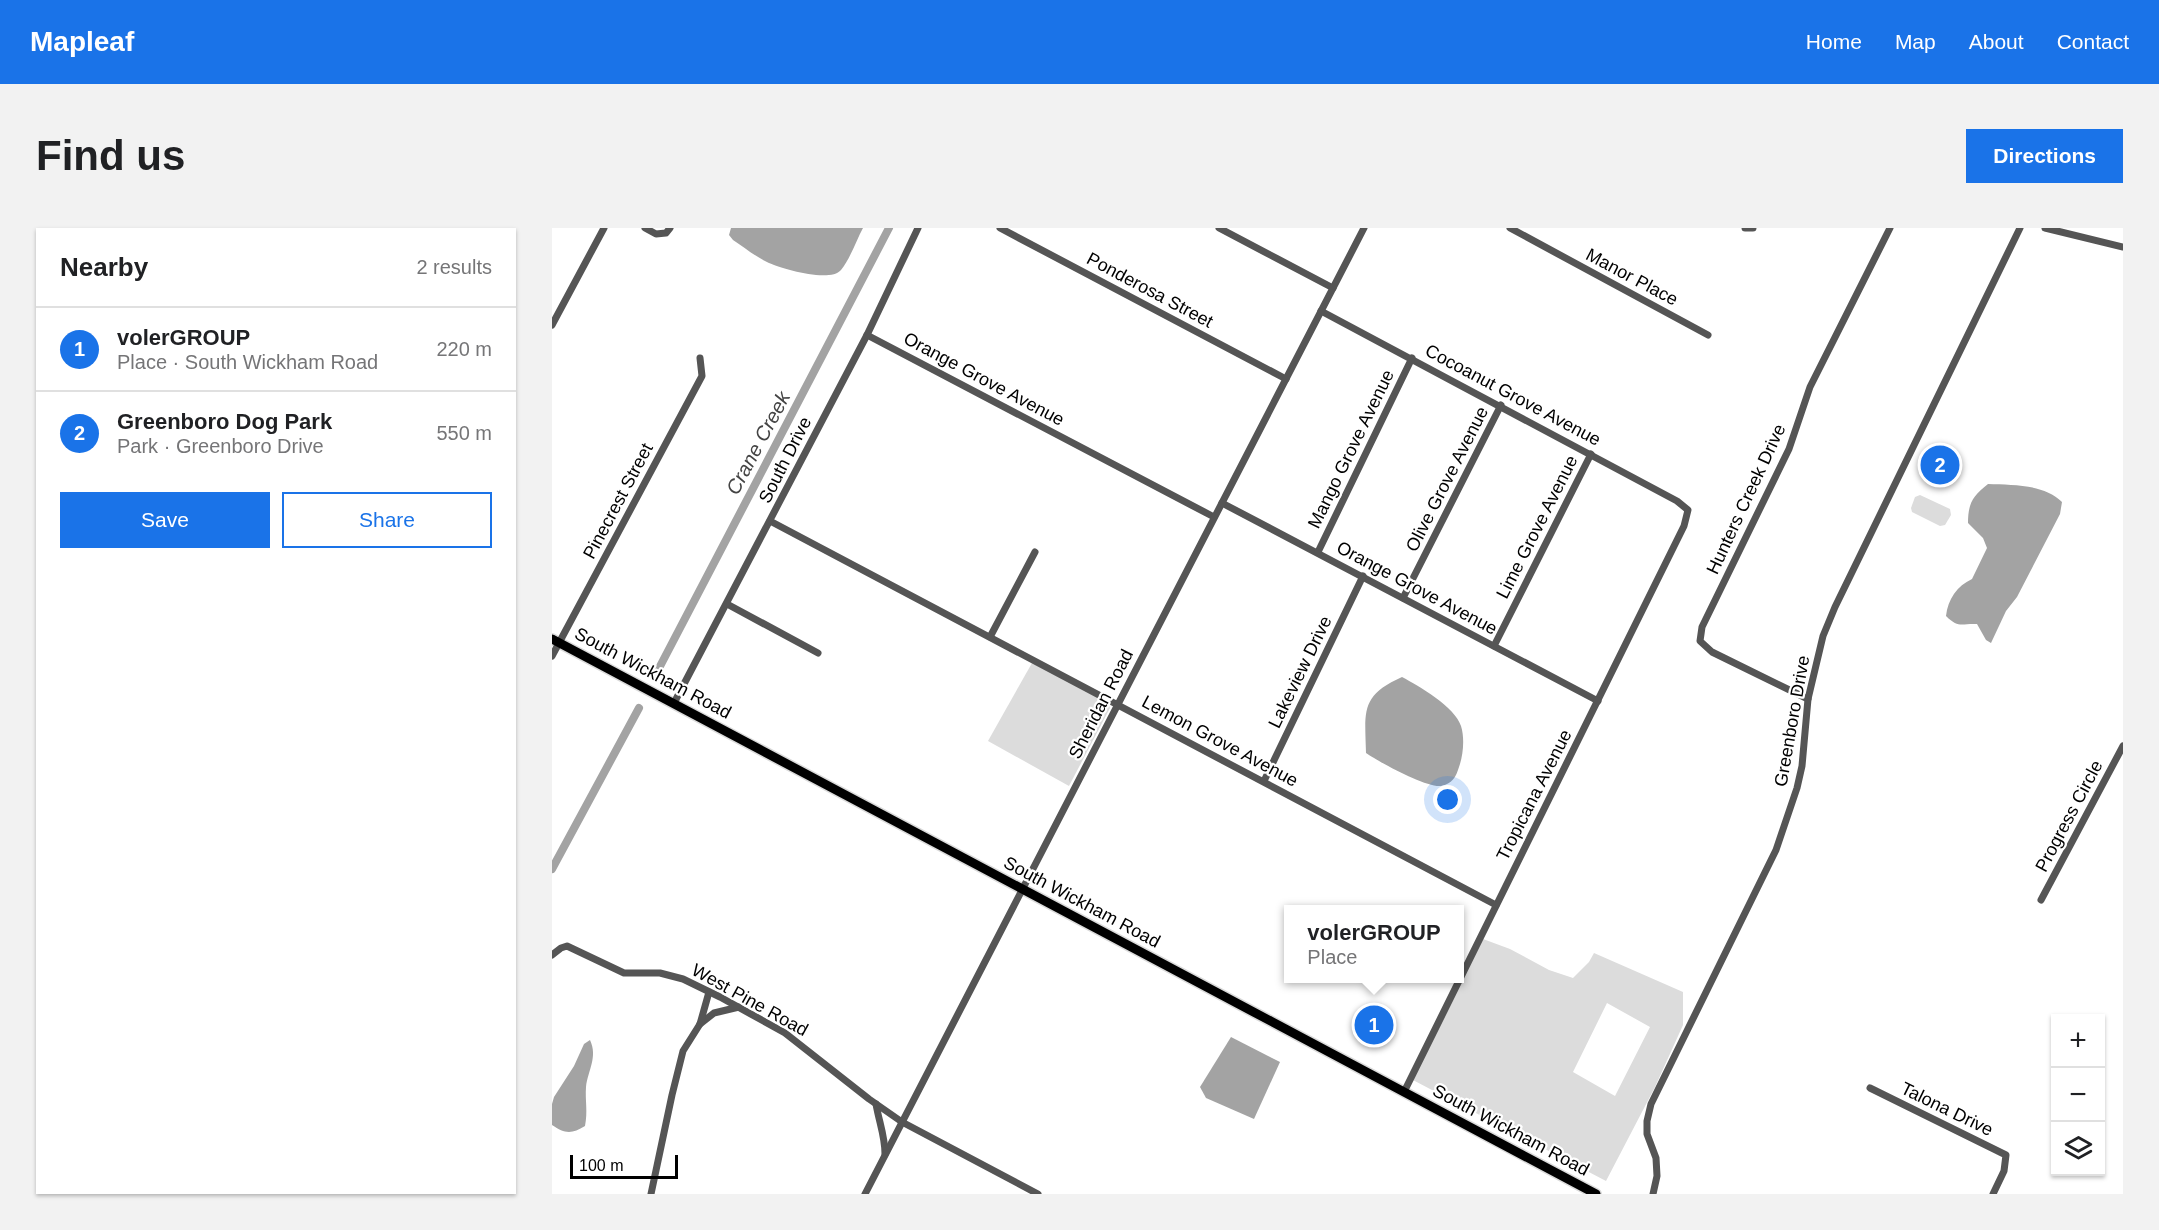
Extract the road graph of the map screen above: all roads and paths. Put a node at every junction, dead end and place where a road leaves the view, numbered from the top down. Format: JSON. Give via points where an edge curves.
{"nodes":[{"id":1,"x":603,"y":228,"type":"edge"},
{"id":2,"x":645,"y":228,"type":"edge"},
{"id":3,"x":670,"y":228,"type":"edge"},
{"id":4,"x":918,"y":228,"type":"edge"},
{"id":5,"x":1000,"y":228,"type":"edge"},
{"id":6,"x":1220,"y":228,"type":"edge"},
{"id":7,"x":1364,"y":228,"type":"edge"},
{"id":8,"x":1510,"y":228,"type":"edge"},
{"id":9,"x":1745,"y":228,"type":"edge"},
{"id":10,"x":1753,"y":228,"type":"edge"},
{"id":11,"x":1890,"y":228,"type":"edge"},
{"id":12,"x":2045,"y":228,"type":"edge"},
{"id":13,"x":2018,"y":229,"type":"edge"},
{"id":14,"x":2056,"y":229,"type":"edge"},
{"id":15,"x":2123,"y":247,"type":"edge"},
{"id":16,"x":1333,"y":288,"type":"junction"},
{"id":17,"x":1321,"y":311,"type":"junction"},
{"id":18,"x":552,"y":325,"type":"edge"},
{"id":19,"x":867,"y":335,"type":"junction"},
{"id":20,"x":1708,"y":335,"type":"dead end"},
{"id":21,"x":700,"y":358,"type":"dead end"},
{"id":22,"x":1412,"y":358,"type":"junction"},
{"id":23,"x":1286,"y":379,"type":"junction"},
{"id":24,"x":1501,"y":405,"type":"junction"},
{"id":25,"x":1591,"y":454,"type":"junction"},
{"id":26,"x":1222,"y":503,"type":"junction"},
{"id":27,"x":1688,"y":510,"type":"joint"},
{"id":28,"x":1214,"y":517,"type":"junction"},
{"id":29,"x":770,"y":521,"type":"junction"},
{"id":30,"x":1035,"y":552,"type":"dead end"},
{"id":31,"x":1318,"y":552,"type":"junction"},
{"id":32,"x":1363,"y":576,"type":"junction"},
{"id":33,"x":1403,"y":598,"type":"junction"},
{"id":34,"x":727,"y":604,"type":"junction"},
{"id":35,"x":990,"y":637,"type":"junction"},
{"id":36,"x":556,"y":640,"type":"edge"},
{"id":37,"x":1494,"y":646,"type":"junction"},
{"id":38,"x":818,"y":653,"type":"dead end"},
{"id":39,"x":552,"y":656,"type":"edge"},
{"id":40,"x":1808,"y":699,"type":"junction"},
{"id":41,"x":1598,"y":701,"type":"junction"},
{"id":42,"x":674,"y":703,"type":"junction"},
{"id":43,"x":1118,"y":704,"type":"junction"},
{"id":44,"x":2123,"y":746,"type":"edge"},
{"id":45,"x":1264,"y":781,"type":"junction"},
{"id":46,"x":1024,"y":890,"type":"junction"},
{"id":47,"x":2041,"y":900,"type":"dead end"},
{"id":48,"x":1496,"y":904,"type":"junction"},
{"id":49,"x":552,"y":955,"type":"edge"},
{"id":50,"x":1464,"y":969,"type":"edge"},
{"id":51,"x":1457,"y":983,"type":"edge"},
{"id":52,"x":710,"y":992,"type":"junction"},
{"id":53,"x":739,"y":1007,"type":"junction"},
{"id":54,"x":700,"y":1024,"type":"junction"},
{"id":55,"x":1870,"y":1088,"type":"dead end"},
{"id":56,"x":1404,"y":1092,"type":"junction"},
{"id":57,"x":876,"y":1104,"type":"junction"},
{"id":58,"x":902,"y":1122,"type":"junction"},
{"id":59,"x":885,"y":1156,"type":"junction"},
{"id":60,"x":651,"y":1194,"type":"edge"},
{"id":61,"x":865,"y":1194,"type":"edge"},
{"id":62,"x":1038,"y":1194,"type":"edge"},
{"id":63,"x":1596,"y":1194,"type":"edge"},
{"id":64,"x":1653,"y":1194,"type":"edge"},
{"id":65,"x":1993,"y":1194,"type":"edge"}],
"edges":[{"from":1,"to":18,"type":"street"},
{"from":2,"to":3,"type":"street","via":[[656,234],[666,233]]},
{"from":4,"to":19,"type":"street","name":"South Drive"},
{"from":5,"to":23,"type":"street","name":"Ponderosa Street"},
{"from":6,"to":16,"type":"street"},
{"from":7,"to":16,"type":"street","name":"Sheridan Road"},
{"from":8,"to":20,"type":"street","name":"Manor Place"},
{"from":9,"to":10,"type":"street"},
{"from":11,"to":40,"type":"street","name":"Hunters Creek Drive","via":[[1810,387],[1789,449],[1702,627],[1700,641],[1712,652]]},
{"from":12,"to":14,"type":"street"},
{"from":13,"to":40,"type":"street","name":"Greenboro Drive","via":[[1835,607],[1823,636]]},
{"from":14,"to":15,"type":"street"},
{"from":16,"to":17,"type":"street","name":"Sheridan Road"},
{"from":17,"to":22,"type":"street","name":"Cocoanut Grove Avenue"},
{"from":17,"to":23,"type":"street","name":"Sheridan Road"},
{"from":19,"to":28,"type":"street","name":"Orange Grove Avenue"},
{"from":19,"to":29,"type":"street","name":"South Drive"},
{"from":21,"to":36,"type":"street","name":"Pinecrest Street","via":[[702,376]]},
{"from":22,"to":24,"type":"street","name":"Cocoanut Grove Avenue"},
{"from":22,"to":31,"type":"street","name":"Mango Grove Avenue"},
{"from":23,"to":26,"type":"street","name":"Sheridan Road"},
{"from":24,"to":25,"type":"street","name":"Cocoanut Grove Avenue"},
{"from":24,"to":33,"type":"street","name":"Olive Grove Avenue"},
{"from":25,"to":27,"type":"street","name":"Cocoanut Grove Avenue"},
{"from":25,"to":37,"type":"street","name":"Lime Grove Avenue"},
{"from":26,"to":28,"type":"street","name":"Sheridan Road"},
{"from":26,"to":31,"type":"street","name":"Orange Grove Avenue"},
{"from":27,"to":41,"type":"street","name":"Tropicana Avenue","via":[[1684,526]]},
{"from":28,"to":43,"type":"street","name":"Sheridan Road"},
{"from":29,"to":34,"type":"street","name":"South Drive"},
{"from":29,"to":35,"type":"street","name":"Lemon Grove Avenue"},
{"from":30,"to":35,"type":"street"},
{"from":31,"to":32,"type":"street","name":"Orange Grove Avenue"},
{"from":32,"to":33,"type":"street","name":"Orange Grove Avenue"},
{"from":32,"to":45,"type":"street","name":"Lakeview Drive"},
{"from":33,"to":37,"type":"street","name":"Orange Grove Avenue"},
{"from":34,"to":38,"type":"street"},
{"from":34,"to":42,"type":"street","name":"South Drive"},
{"from":35,"to":43,"type":"street","name":"Lemon Grove Avenue"},
{"from":36,"to":39,"type":"street","name":"Pinecrest Street"},
{"from":36,"to":42,"type":"main road","name":"South Wickham Road"},
{"from":37,"to":41,"type":"street","name":"Orange Grove Avenue"},
{"from":40,"to":64,"type":"street","name":"Greenboro Drive","via":[[1802,766],[1787,823],[1651,1104],[1647,1134],[1656,1158]]},
{"from":41,"to":48,"type":"street","name":"Tropicana Avenue"},
{"from":42,"to":46,"type":"main road","name":"South Wickham Road"},
{"from":43,"to":45,"type":"street","name":"Lemon Grove Avenue"},
{"from":43,"to":46,"type":"street","name":"Sheridan Road"},
{"from":44,"to":47,"type":"street","name":"Progress Circle"},
{"from":45,"to":48,"type":"street","name":"Lemon Grove Avenue"},
{"from":46,"to":56,"type":"main road","name":"South Wickham Road"},
{"from":46,"to":58,"type":"street","name":"Sheridan Road"},
{"from":48,"to":50,"type":"street","name":"Tropicana Avenue"},
{"from":49,"to":52,"type":"street","name":"West Pine Road","via":[[567,946],[624,973],[660,973]]},
{"from":51,"to":56,"type":"street","name":"Tropicana Avenue"},
{"from":52,"to":53,"type":"street","name":"West Pine Road"},
{"from":52,"to":54,"type":"street"},
{"from":53,"to":54,"type":"street","via":[[714,1013]]},
{"from":53,"to":57,"type":"street","name":"West Pine Road","via":[[785,1033]]},
{"from":54,"to":60,"type":"street","via":[[683,1051]]},
{"from":55,"to":65,"type":"street","name":"Talona Drive","via":[[2006,1155],[2004,1171]]},
{"from":56,"to":63,"type":"main road","name":"South Wickham Road"},
{"from":57,"to":58,"type":"street","name":"West Pine Road"},
{"from":57,"to":59,"type":"street","via":[[885,1137]]},
{"from":58,"to":59,"type":"street","name":"Sheridan Road"},
{"from":58,"to":62,"type":"street","name":"West Pine Road"},
{"from":59,"to":61,"type":"street","name":"Sheridan Road"}]}
